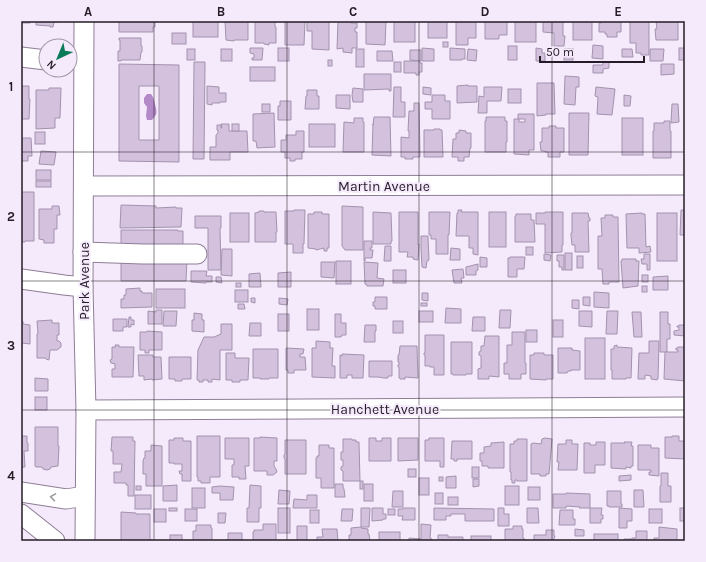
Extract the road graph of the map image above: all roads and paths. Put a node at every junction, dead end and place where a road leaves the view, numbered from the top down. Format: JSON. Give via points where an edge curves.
{"nodes":[{"id":1,"x":84,"y":21,"type":"edge"},
{"id":2,"x":78,"y":56,"type":"edge"},
{"id":3,"x":21,"y":57,"type":"edge"},
{"id":4,"x":38,"y":59,"type":"edge"},
{"id":5,"x":78,"y":78,"type":"edge"},
{"id":6,"x":685,"y":185,"type":"edge"},
{"id":7,"x":84,"y":186,"type":"junction"},
{"id":8,"x":84,"y":252,"type":"junction"},
{"id":9,"x":197,"y":254,"type":"dead end"},
{"id":10,"x":21,"y":279,"type":"edge"},
{"id":11,"x":83,"y":286,"type":"junction"},
{"id":12,"x":685,"y":408,"type":"edge"},
{"id":13,"x":86,"y":410,"type":"junction"},
{"id":14,"x":21,"y":492,"type":"edge"},
{"id":15,"x":85,"y":496,"type":"junction"},
{"id":16,"x":21,"y":514,"type":"edge"},
{"id":17,"x":55,"y":541,"type":"edge"},
{"id":18,"x":85,"y":541,"type":"edge"}],
"edges":[{"from":1,"to":2,"type":"street","name":"Park Avenue"},
{"from":3,"to":4,"type":"street"},
{"from":5,"to":7,"type":"street","name":"Park Avenue"},
{"from":6,"to":7,"type":"street","name":"Martin Avenue"},
{"from":7,"to":8,"type":"street","name":"Park Avenue"},
{"from":8,"to":9,"type":"street"},
{"from":8,"to":11,"type":"street","name":"Park Avenue"},
{"from":10,"to":11,"type":"street"},
{"from":11,"to":13,"type":"street","name":"Park Avenue"},
{"from":12,"to":13,"type":"street","name":"Hanchett Avenue"},
{"from":13,"to":15,"type":"street","name":"Park Avenue"},
{"from":15,"to":14,"type":"street","one_way":true,"via":[[66,499]]},
{"from":15,"to":18,"type":"street","name":"Park Avenue"},
{"from":16,"to":17,"type":"street"}]}
